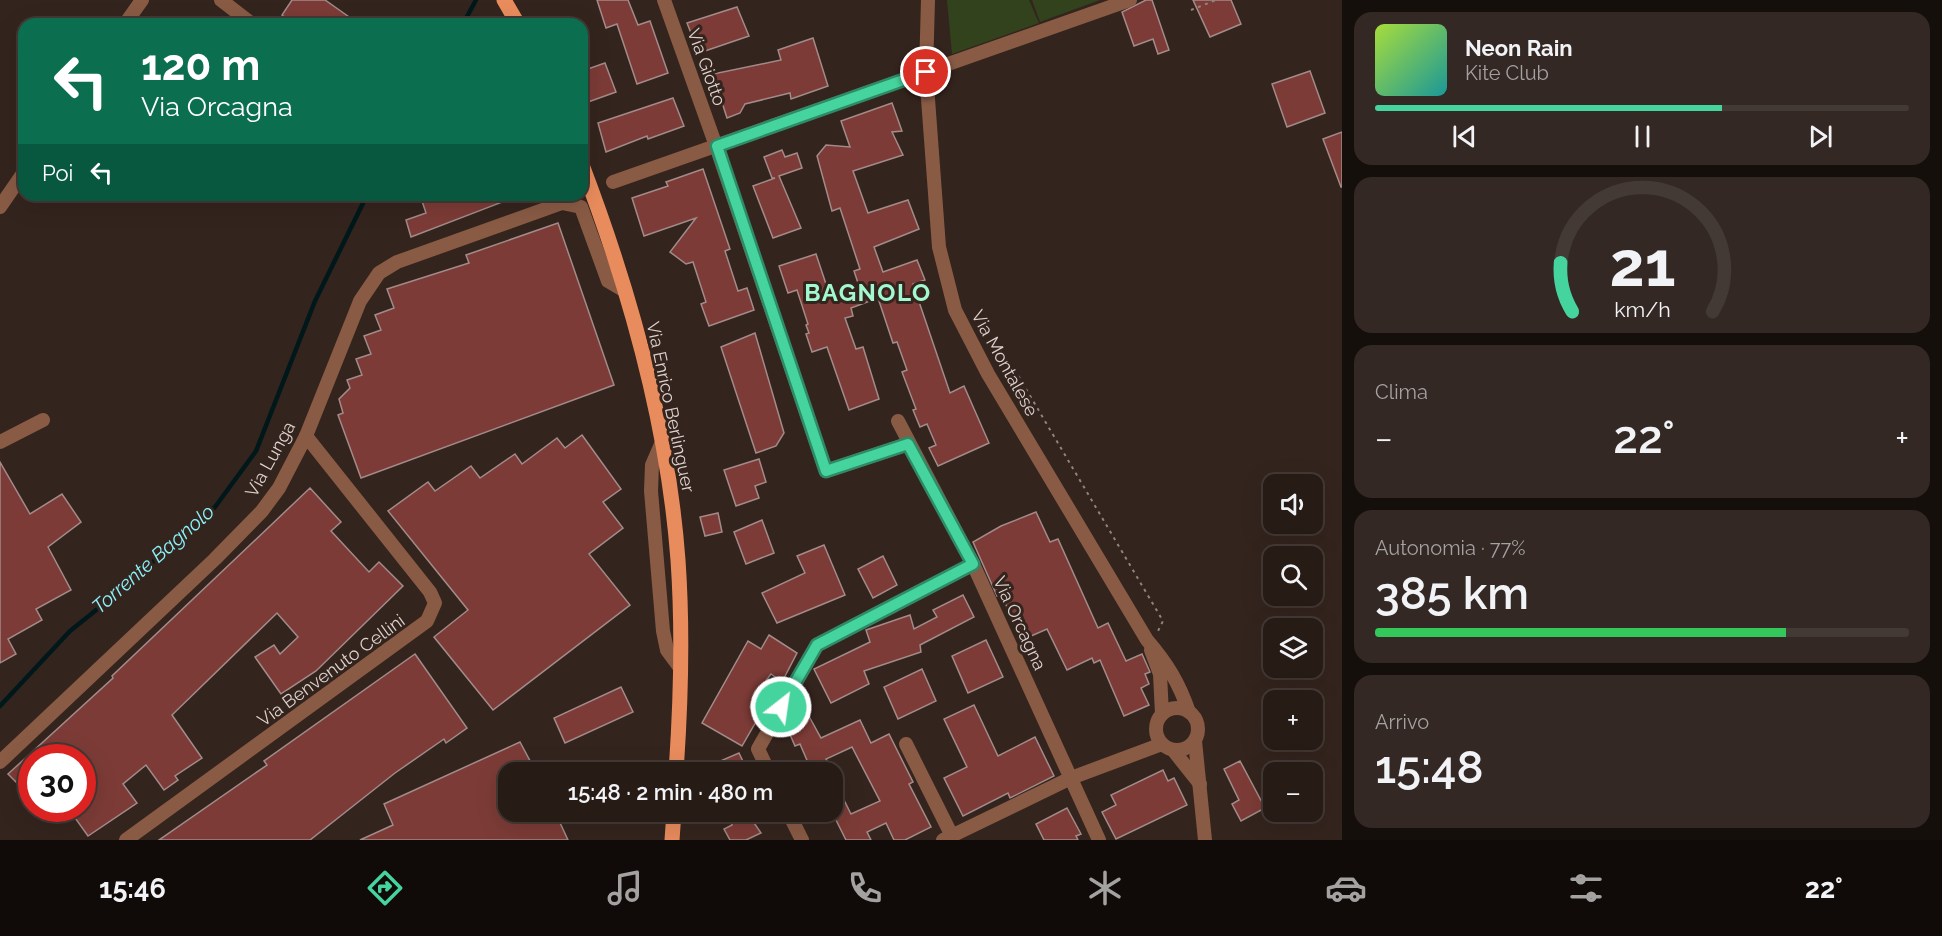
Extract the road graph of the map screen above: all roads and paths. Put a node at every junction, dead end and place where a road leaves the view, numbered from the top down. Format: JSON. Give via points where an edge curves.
{"nodes":[{"id":1,"x":142,"y":0,"type":"edge"},
{"id":2,"x":221,"y":0,"type":"edge"},
{"id":3,"x":504,"y":0,"type":"edge"},
{"id":4,"x":664,"y":0,"type":"edge"},
{"id":5,"x":928,"y":0,"type":"edge"},
{"id":6,"x":1130,"y":0,"type":"edge"},
{"id":7,"x":1216,"y":0,"type":"edge"},
{"id":8,"x":1191,"y":10,"type":"dead end"},
{"id":9,"x":129,"y":18,"type":"edge"},
{"id":10,"x":244,"y":18,"type":"edge"},
{"id":11,"x":514,"y":18,"type":"edge"},
{"id":12,"x":926,"y":72,"type":"junction"},
{"id":13,"x":717,"y":146,"type":"junction"},
{"id":14,"x":18,"y":181,"type":"edge"},
{"id":15,"x":613,"y":182,"type":"dead end"},
{"id":16,"x":588,"y":183,"type":"edge"},
{"id":17,"x":560,"y":201,"type":"edge"},
{"id":18,"x":569,"y":201,"type":"edge"},
{"id":19,"x":0,"y":207,"type":"edge"},
{"id":20,"x":625,"y":291,"type":"junction"},
{"id":21,"x":992,"y":360,"type":"dead end"},
{"id":22,"x":44,"y":420,"type":"dead end"},
{"id":23,"x":898,"y":421,"type":"dead end"},
{"id":24,"x":306,"y":436,"type":"junction"},
{"id":25,"x":0,"y":442,"type":"edge"},
{"id":26,"x":662,"y":442,"type":"junction"},
{"id":27,"x":908,"y":444,"type":"junction"},
{"id":28,"x":973,"y":564,"type":"junction"},
{"id":29,"x":1152,"y":638,"type":"junction"},
{"id":30,"x":681,"y":669,"type":"junction"},
{"id":31,"x":1189,"y":712,"type":"junction"},
{"id":32,"x":1162,"y":714,"type":"junction"},
{"id":33,"x":1195,"y":741,"type":"junction"},
{"id":34,"x":906,"y":744,"type":"dead end"},
{"id":35,"x":1167,"y":747,"type":"junction"},
{"id":36,"x":0,"y":762,"type":"edge"},
{"id":37,"x":676,"y":762,"type":"edge"},
{"id":38,"x":764,"y":762,"type":"edge"},
{"id":39,"x":1071,"y":778,"type":"junction"},
{"id":40,"x":1201,"y":786,"type":"junction"},
{"id":41,"x":673,"y":822,"type":"edge"},
{"id":42,"x":793,"y":822,"type":"edge"},
{"id":43,"x":947,"y":838,"type":"edge"},
{"id":44,"x":126,"y":840,"type":"edge"},
{"id":45,"x":672,"y":840,"type":"edge"},
{"id":46,"x":802,"y":840,"type":"edge"},
{"id":47,"x":1099,"y":840,"type":"edge"},
{"id":48,"x":1205,"y":840,"type":"edge"}],
"edges":[{"from":1,"to":9,"type":"street"},
{"from":2,"to":10,"type":"street"},
{"from":3,"to":11,"type":"main road"},
{"from":4,"to":13,"type":"street","name":"Via Giotto"},
{"from":5,"to":12,"type":"street","name":"Via Montalese"},
{"from":6,"to":12,"type":"street"},
{"from":7,"to":8,"type":"path"},
{"from":12,"to":13,"type":"street"},
{"from":12,"to":29,"type":"street","name":"Via Montalese","via":[[939,247],[955,310],[988,374]]},
{"from":13,"to":15,"type":"street"},
{"from":13,"to":27,"type":"street","name":"Via Giotto","via":[[826,471]]},
{"from":14,"to":19,"type":"street"},
{"from":16,"to":20,"type":"main road","name":"Via Enrico Berlinguer"},
{"from":17,"to":24,"type":"street","name":"Via Lunga","via":[[398,262],[379,273],[347,330]]},
{"from":18,"to":20,"type":"street","via":[[580,207],[608,281]]},
{"from":20,"to":26,"type":"main road","name":"Via Enrico Berlinguer"},
{"from":21,"to":29,"type":"path","via":[[1016,372],[1163,621]]},
{"from":22,"to":25,"type":"street"},
{"from":23,"to":27,"type":"street","name":"Via Orcagna"},
{"from":24,"to":36,"type":"street","name":"Via Lunga","via":[[279,488],[247,528]]},
{"from":24,"to":44,"type":"street","name":"Via Benvenuto Cellini","via":[[430,592],[435,603],[427,621]]},
{"from":26,"to":30,"type":"main road","name":"Via Enrico Berlinguer","via":[[678,558]]},
{"from":26,"to":30,"type":"street","via":[[652,465],[651,491],[663,632],[667,650]]},
{"from":27,"to":28,"type":"street","name":"Via Orcagna"},
{"from":28,"to":38,"type":"street","via":[[817,645],[758,748]]},
{"from":28,"to":39,"type":"street","name":"Via Orcagna"},
{"from":29,"to":31,"type":"street","name":"Via Montalese","via":[[1179,685]]},
{"from":29,"to":32,"type":"street","name":"Via Montalese","via":[[1160,674]]},
{"from":30,"to":37,"type":"main road","name":"Via Enrico Berlinguer"},
{"from":31,"to":32,"type":"street","via":[[1175,708]]},
{"from":31,"to":33,"type":"street","name":"Via Montalese","via":[[1199,729]]},
{"from":32,"to":35,"type":"street","name":"Via Montalese","via":[[1156,726]]},
{"from":33,"to":35,"type":"street","via":[[1185,749]]},
{"from":33,"to":40,"type":"street","name":"Via Montalese"},
{"from":34,"to":43,"type":"street"},
{"from":35,"to":39,"type":"street"},
{"from":35,"to":40,"type":"street"},
{"from":39,"to":43,"type":"street"},
{"from":39,"to":47,"type":"street","name":"Via Orcagna"},
{"from":40,"to":48,"type":"street","name":"Via Montalese"},
{"from":41,"to":45,"type":"main road"},
{"from":42,"to":46,"type":"street"}]}
